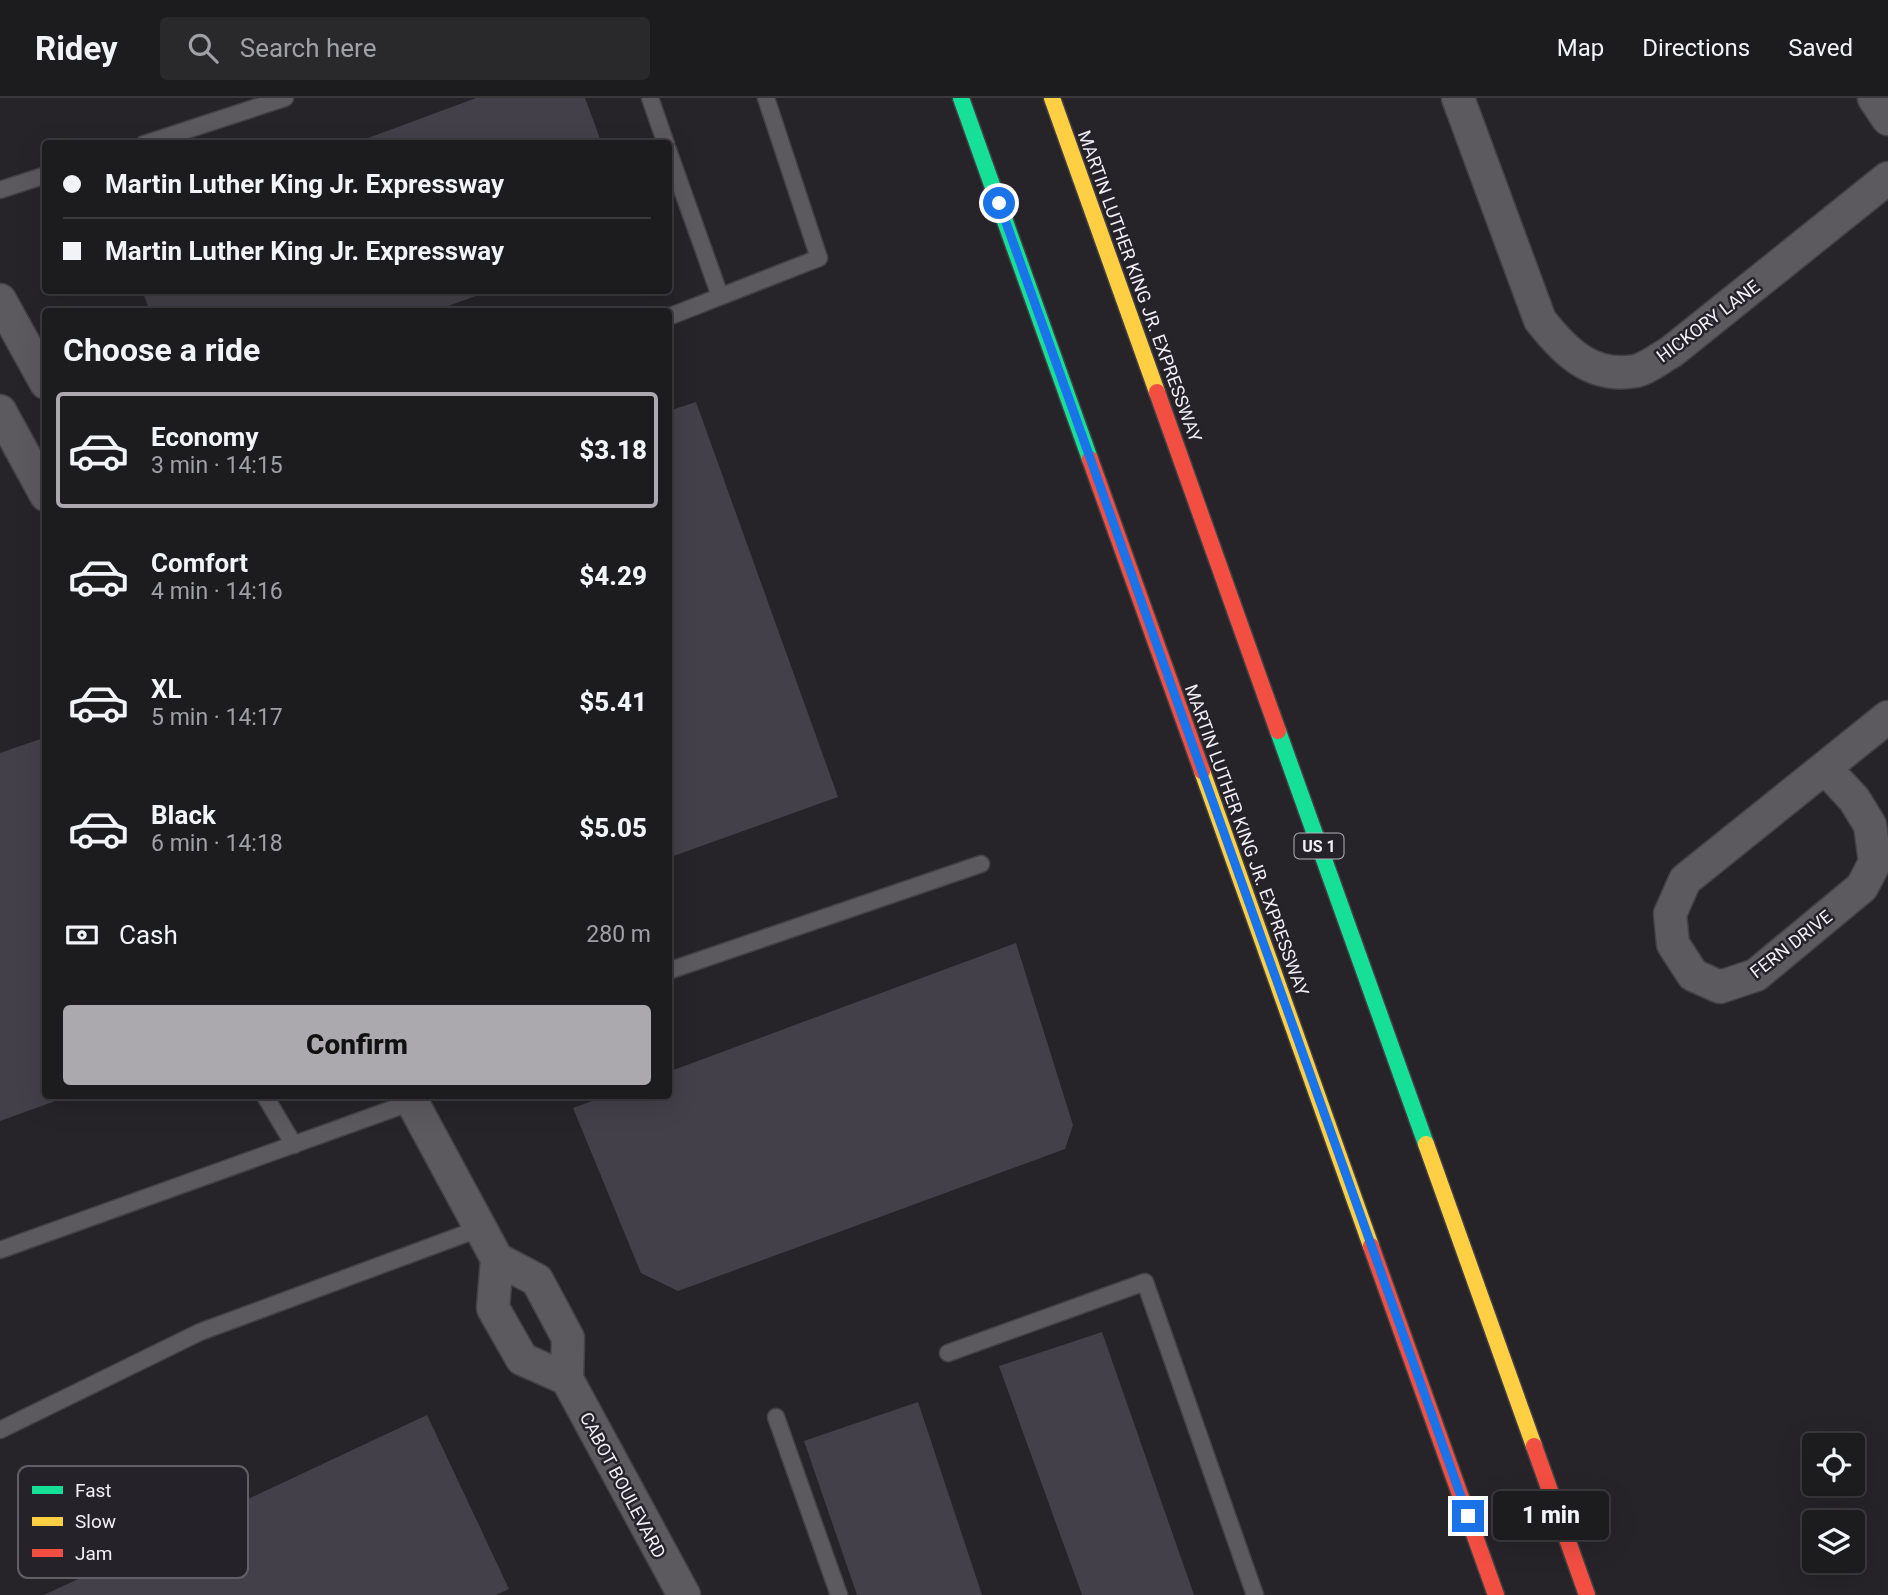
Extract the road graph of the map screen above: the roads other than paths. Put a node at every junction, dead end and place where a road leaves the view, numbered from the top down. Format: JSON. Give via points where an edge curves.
{"nodes":[{"id":1,"x":285,"y":98,"type":"edge"},
{"id":2,"x":650,"y":98,"type":"edge"},
{"id":3,"x":766,"y":98,"type":"edge"},
{"id":4,"x":961,"y":98,"type":"edge"},
{"id":5,"x":1052,"y":98,"type":"edge"},
{"id":6,"x":1458,"y":98,"type":"edge"},
{"id":7,"x":1874,"y":98,"type":"edge"},
{"id":8,"x":1888,"y":119,"type":"edge"},
{"id":9,"x":156,"y":140,"type":"edge"},
{"id":10,"x":665,"y":140,"type":"edge"},
{"id":11,"x":672,"y":161,"type":"edge"},
{"id":12,"x":42,"y":176,"type":"edge"},
{"id":13,"x":1888,"y":178,"type":"edge"},
{"id":14,"x":0,"y":190,"type":"edge"},
{"id":15,"x":720,"y":296,"type":"junction"},
{"id":16,"x":0,"y":300,"type":"edge"},
{"id":17,"x":672,"y":315,"type":"edge"},
{"id":18,"x":42,"y":376,"type":"edge"},
{"id":19,"x":0,"y":411,"type":"edge"},
{"id":20,"x":42,"y":488,"type":"edge"},
{"id":21,"x":1888,"y":717,"type":"edge"},
{"id":22,"x":1825,"y":768,"type":"junction"},
{"id":23,"x":982,"y":864,"type":"dead end"},
{"id":24,"x":672,"y":970,"type":"edge"},
{"id":25,"x":267,"y":1099,"type":"edge"},
{"id":26,"x":411,"y":1099,"type":"edge"},
{"id":27,"x":293,"y":1145,"type":"junction"},
{"id":28,"x":481,"y":1228,"type":"junction"},
{"id":29,"x":0,"y":1250,"type":"edge"},
{"id":30,"x":497,"y":1259,"type":"junction"},
{"id":31,"x":948,"y":1353,"type":"dead end"},
{"id":32,"x":567,"y":1379,"type":"junction"},
{"id":33,"x":776,"y":1417,"type":"dead end"},
{"id":34,"x":0,"y":1430,"type":"edge"},
{"id":35,"x":681,"y":1594,"type":"edge"},
{"id":36,"x":839,"y":1595,"type":"edge"},
{"id":37,"x":1255,"y":1595,"type":"edge"},
{"id":38,"x":1496,"y":1595,"type":"edge"},
{"id":39,"x":1587,"y":1595,"type":"edge"}],
"edges":[{"from":1,"to":9,"type":"lane"},
{"from":2,"to":10,"type":"lane"},
{"from":3,"to":15,"type":"lane","via":[[819,258]]},
{"from":4,"to":38,"type":"highway","name":"MARTIN LUTHER KING JR. EXPRESSWAY"},
{"from":5,"to":39,"type":"highway","name":"MARTIN LUTHER KING JR. EXPRESSWAY","number":"US 1"},
{"from":6,"to":13,"type":"street","name":"HICKORY LANE","via":[[1540,320],[1563,350],[1602,371],[1638,370],[1671,352]]},
{"from":7,"to":8,"type":"street"},
{"from":11,"to":15,"type":"lane"},
{"from":12,"to":14,"type":"lane"},
{"from":15,"to":17,"type":"lane"},
{"from":16,"to":18,"type":"street"},
{"from":19,"to":20,"type":"street"},
{"from":21,"to":22,"type":"street","name":"FERN DRIVE"},
{"from":22,"to":22,"type":"street","name":"FERN DRIVE","via":[[1685,880],[1670,914],[1673,943],[1693,975],[1720,987],[1756,975],[1861,887],[1875,862],[1870,825]]},
{"from":23,"to":24,"type":"lane"},
{"from":25,"to":27,"type":"lane"},
{"from":26,"to":27,"type":"lane"},
{"from":26,"to":28,"type":"street"},
{"from":27,"to":29,"type":"lane"},
{"from":28,"to":30,"type":"street"},
{"from":28,"to":34,"type":"lane","via":[[200,1332]]},
{"from":30,"to":32,"type":"street","name":"CABOT BOULEVARD","via":[[537,1280],[568,1338]]},
{"from":30,"to":32,"type":"street","via":[[493,1308],[522,1359]]},
{"from":31,"to":37,"type":"lane","via":[[1145,1282]]},
{"from":32,"to":35,"type":"street","name":"CABOT BOULEVARD"},
{"from":33,"to":36,"type":"lane"}]}
